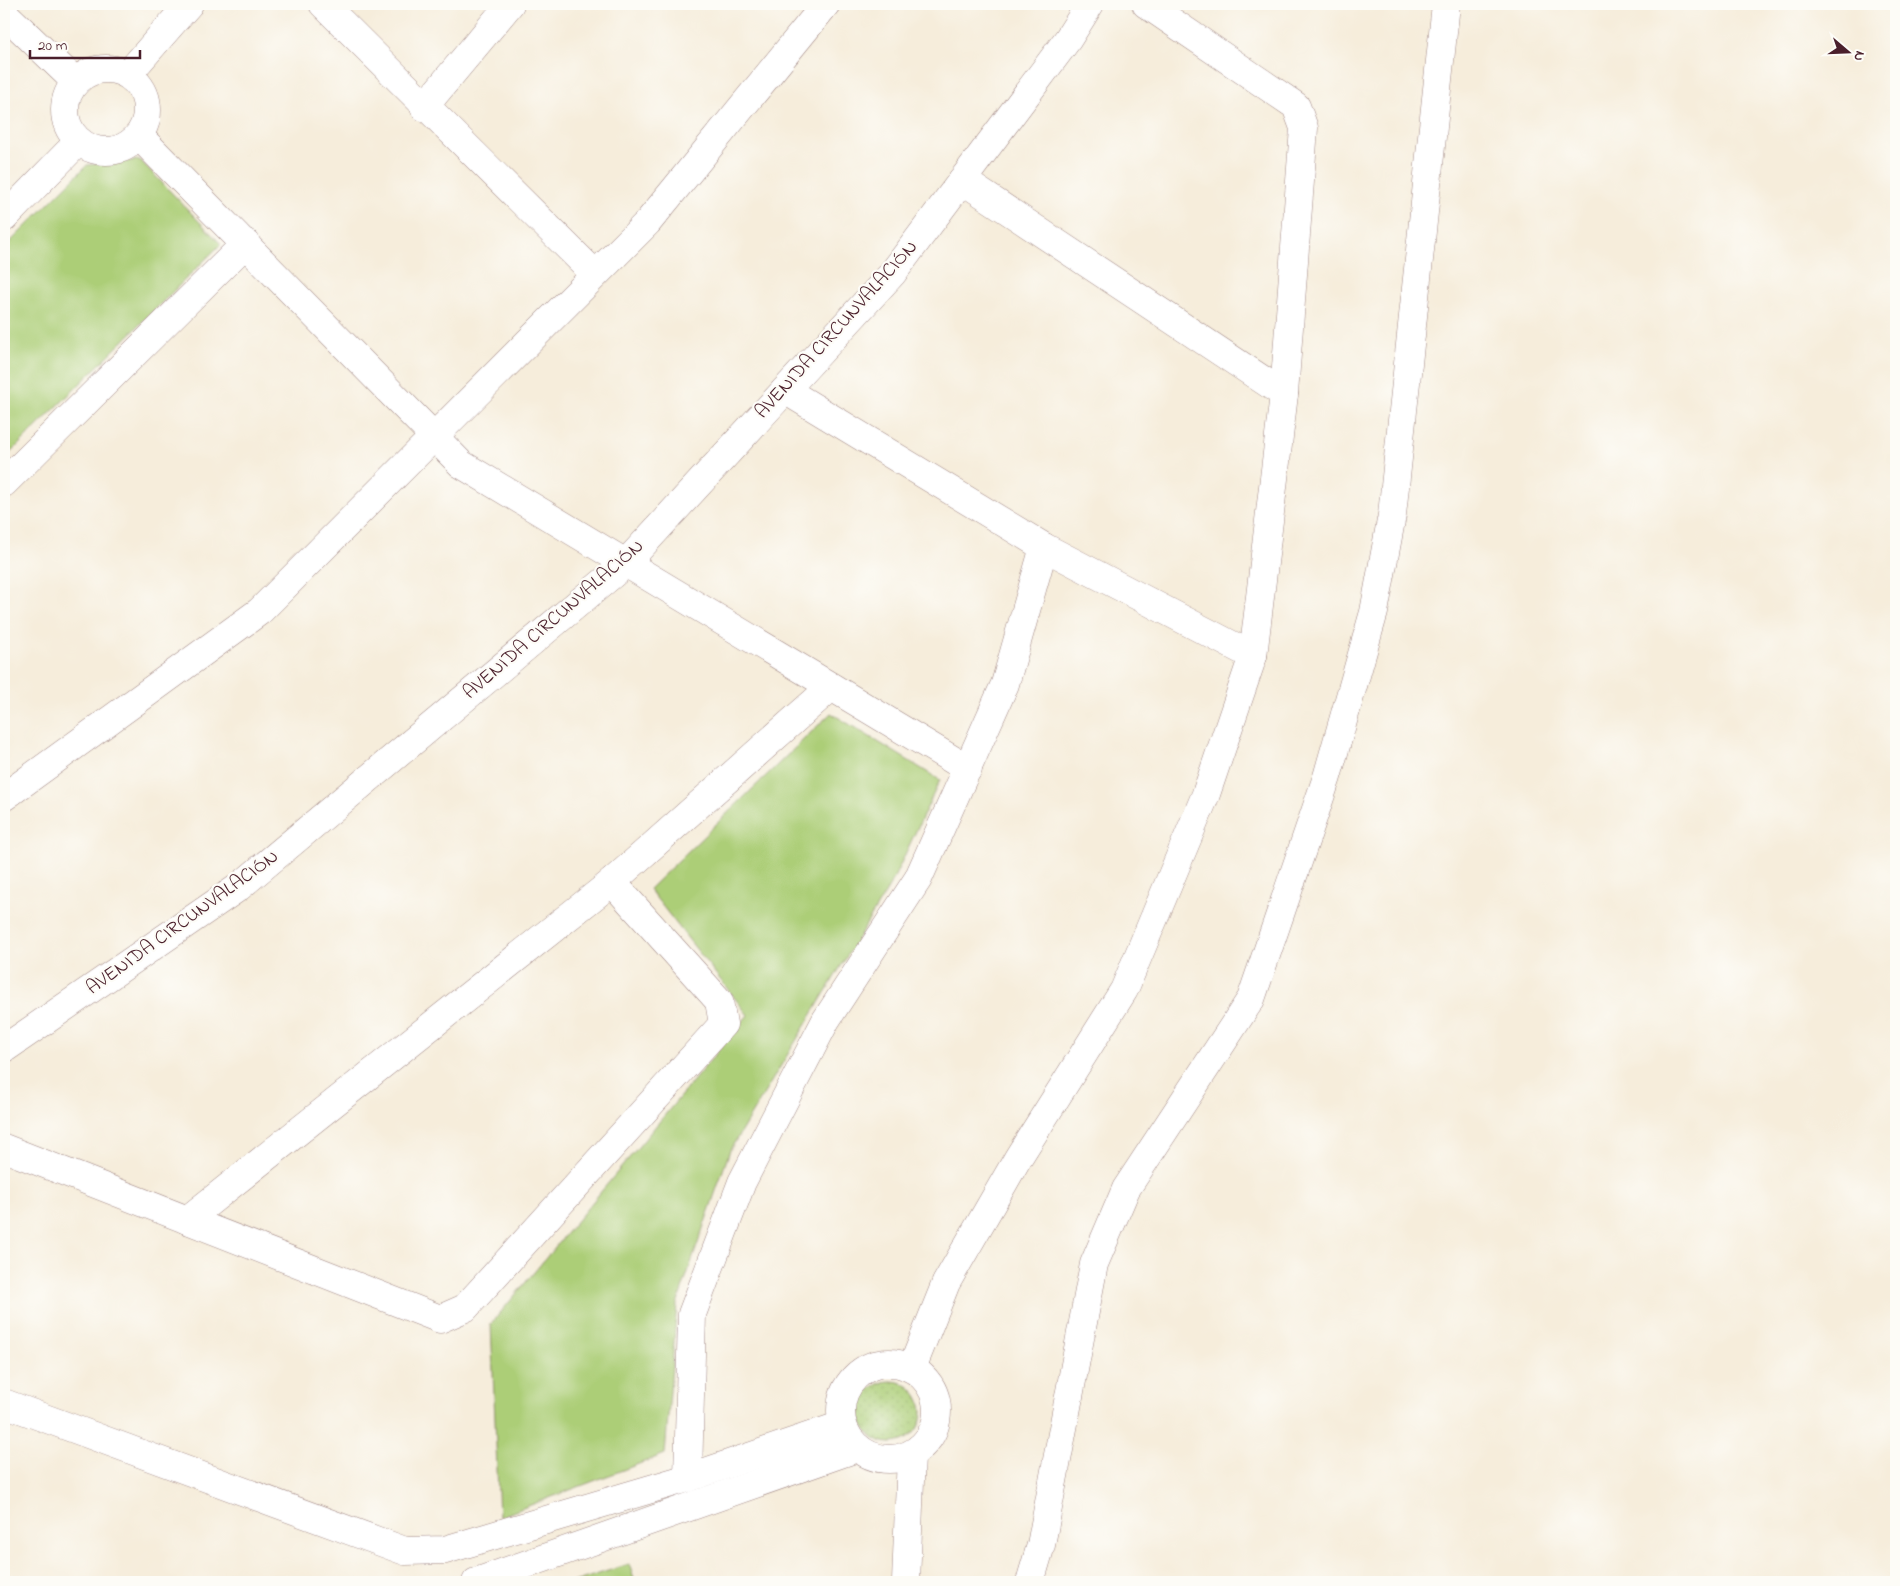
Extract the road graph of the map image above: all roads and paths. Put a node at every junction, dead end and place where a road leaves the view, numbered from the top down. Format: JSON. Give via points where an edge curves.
{"nodes":[{"id":1,"x":189,"y":4,"type":"edge"},
{"id":2,"x":323,"y":4,"type":"edge"},
{"id":3,"x":510,"y":4,"type":"edge"},
{"id":4,"x":826,"y":4,"type":"edge"},
{"id":5,"x":1090,"y":4,"type":"edge"},
{"id":6,"x":1146,"y":4,"type":"edge"},
{"id":7,"x":1446,"y":4,"type":"edge"},
{"id":8,"x":4,"y":13,"type":"edge"},
{"id":9,"x":128,"y":74,"type":"junction"},
{"id":10,"x":76,"y":82,"type":"junction"},
{"id":11,"x":424,"y":107,"type":"junction"},
{"id":12,"x":139,"y":136,"type":"junction"},
{"id":13,"x":79,"y":141,"type":"junction"},
{"id":14,"x":962,"y":180,"type":"junction"},
{"id":15,"x":4,"y":218,"type":"edge"},
{"id":16,"x":246,"y":243,"type":"junction"},
{"id":17,"x":596,"y":274,"type":"junction"},
{"id":18,"x":785,"y":390,"type":"junction"},
{"id":19,"x":1284,"y":394,"type":"junction"},
{"id":20,"x":435,"y":435,"type":"junction"},
{"id":21,"x":4,"y":482,"type":"edge"},
{"id":22,"x":1044,"y":547,"type":"junction"},
{"id":23,"x":625,"y":564,"type":"junction"},
{"id":24,"x":1253,"y":656,"type":"junction"},
{"id":25,"x":831,"y":687,"type":"junction"},
{"id":26,"x":968,"y":769,"type":"junction"},
{"id":27,"x":4,"y":797,"type":"edge"},
{"id":28,"x":612,"y":882,"type":"junction"},
{"id":29,"x":4,"y":1049,"type":"edge"},
{"id":30,"x":4,"y":1148,"type":"edge"},
{"id":31,"x":187,"y":1220,"type":"junction"},
{"id":32,"x":912,"y":1368,"type":"junction"},
{"id":33,"x":4,"y":1403,"type":"edge"},
{"id":34,"x":842,"y":1425,"type":"junction"},
{"id":35,"x":857,"y":1448,"type":"junction"},
{"id":36,"x":911,"y":1455,"type":"junction"},
{"id":37,"x":688,"y":1478,"type":"junction"},
{"id":38,"x":476,"y":1582,"type":"edge"},
{"id":39,"x":906,"y":1582,"type":"edge"},
{"id":40,"x":1030,"y":1582,"type":"edge"}],
"edges":[{"from":1,"to":9,"type":"street"},
{"from":2,"to":11,"type":"street"},
{"from":3,"to":11,"type":"street"},
{"from":4,"to":17,"type":"street","via":[[648,222]]},
{"from":5,"to":14,"type":"street","name":"AVENIDA CIRCUNVALACIÓN","via":[[1068,39]]},
{"from":6,"to":19,"type":"street","via":[[1296,106],[1304,128]]},
{"from":7,"to":40,"type":"street","via":[[1392,515],[1374,612],[1327,777],[1251,999],[1126,1189],[1094,1264],[1041,1544]]},
{"from":8,"to":10,"type":"street"},
{"from":9,"to":10,"type":"street","via":[[101,70]]},
{"from":9,"to":12,"type":"street","via":[[140,86],[147,103],[146,120]]},
{"from":10,"to":13,"type":"street","via":[[68,96],[66,112],[70,128]]},
{"from":11,"to":17,"type":"street"},
{"from":12,"to":13,"type":"street","via":[[126,146],[110,151],[94,149]]},
{"from":12,"to":16,"type":"street"},
{"from":13,"to":15,"type":"street"},
{"from":14,"to":18,"type":"street","name":"AVENIDA CIRCUNVALACIÓN","via":[[892,274]]},
{"from":14,"to":19,"type":"street"},
{"from":16,"to":20,"type":"street"},
{"from":16,"to":21,"type":"street"},
{"from":17,"to":20,"type":"street"},
{"from":18,"to":22,"type":"street"},
{"from":18,"to":23,"type":"street","name":"AVENIDA CIRCUNVALACIÓN"},
{"from":19,"to":24,"type":"street"},
{"from":20,"to":23,"type":"street","via":[[461,464]]},
{"from":20,"to":27,"type":"street","via":[[260,611]]},
{"from":22,"to":24,"type":"street"},
{"from":22,"to":26,"type":"street","via":[[1005,684]]},
{"from":23,"to":25,"type":"street"},
{"from":23,"to":29,"type":"street","name":"AVENIDA CIRCUNVALACIÓN","via":[[239,887]]},
{"from":24,"to":32,"type":"street","via":[[1206,794],[1124,990],[1018,1158],[946,1283]]},
{"from":25,"to":26,"type":"street"},
{"from":25,"to":28,"type":"street"},
{"from":26,"to":37,"type":"street","via":[[918,879],[826,1020],[742,1182],[692,1314]]},
{"from":28,"to":31,"type":"street"},
{"from":28,"to":31,"type":"street","via":[[719,1001],[723,1024],[465,1308],[440,1319]]},
{"from":30,"to":31,"type":"street"},
{"from":32,"to":34,"type":"street","via":[[890,1362],[868,1367],[850,1381],[840,1402]]},
{"from":32,"to":36,"type":"street","via":[[928,1381],[937,1400],[937,1422],[928,1442]]},
{"from":33,"to":37,"type":"street","via":[[405,1551],[445,1550]]},
{"from":34,"to":35,"type":"street","via":[[847,1438]]},
{"from":34,"to":37,"type":"street"},
{"from":35,"to":36,"type":"street","via":[[873,1458],[892,1460]]},
{"from":35,"to":38,"type":"street"},
{"from":36,"to":39,"type":"street"}]}
